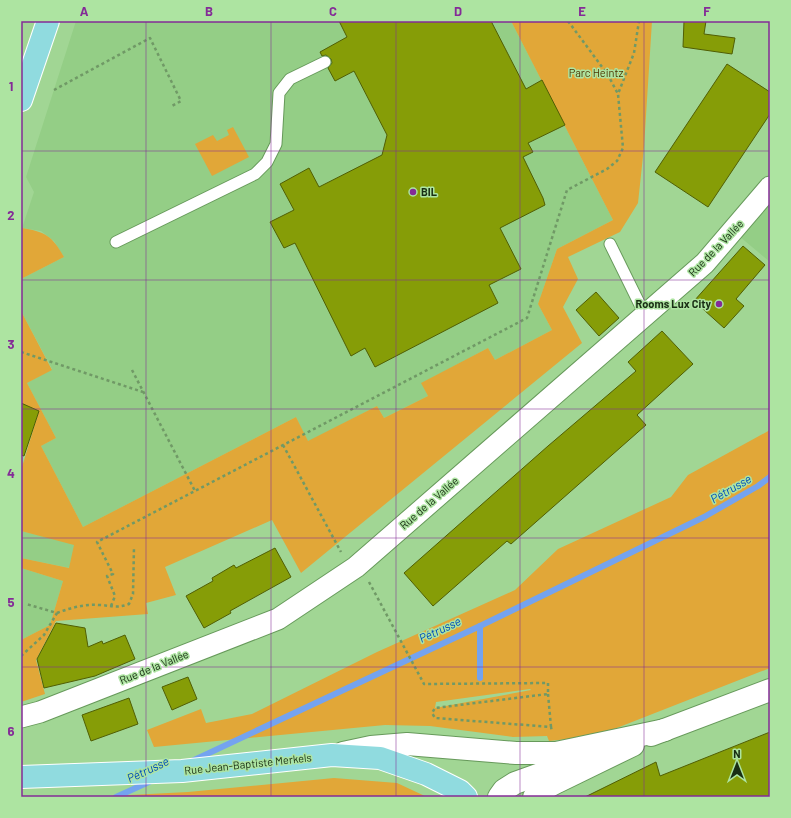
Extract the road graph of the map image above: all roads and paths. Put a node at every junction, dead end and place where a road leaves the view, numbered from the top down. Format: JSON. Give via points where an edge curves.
{"nodes":[{"id":1,"x":48,"y":21,"type":"edge"},
{"id":2,"x":568,"y":21,"type":"edge"},
{"id":3,"x":639,"y":21,"type":"edge"},
{"id":4,"x":325,"y":62,"type":"dead end"},
{"id":5,"x":54,"y":90,"type":"dead end"},
{"id":6,"x":618,"y":94,"type":"junction"},
{"id":7,"x":22,"y":97,"type":"edge"},
{"id":8,"x":170,"y":107,"type":"dead end"},
{"id":9,"x":770,"y":187,"type":"edge"},
{"id":10,"x":116,"y":242,"type":"dead end"},
{"id":11,"x":610,"y":244,"type":"dead end"},
{"id":12,"x":645,"y":315,"type":"junction"},
{"id":13,"x":21,"y":352,"type":"edge"},
{"id":14,"x":132,"y":370,"type":"dead end"},
{"id":15,"x":143,"y":392,"type":"junction"},
{"id":16,"x":283,"y":445,"type":"junction"},
{"id":17,"x":196,"y":491,"type":"junction"},
{"id":18,"x":134,"y":547,"type":"dead end"},
{"id":19,"x":343,"y":556,"type":"dead end"},
{"id":20,"x":366,"y":576,"type":"dead end"},
{"id":21,"x":26,"y":604,"type":"dead end"},
{"id":22,"x":111,"y":606,"type":"junction"},
{"id":23,"x":57,"y":613,"type":"junction"},
{"id":24,"x":21,"y":656,"type":"edge"},
{"id":25,"x":770,"y":690,"type":"edge"},
{"id":26,"x":548,"y":694,"type":"junction"},
{"id":27,"x":21,"y":717,"type":"edge"},
{"id":28,"x":551,"y":727,"type":"junction"},
{"id":29,"x":665,"y":730,"type":"junction"},
{"id":30,"x":556,"y":753,"type":"junction"},
{"id":31,"x":332,"y":755,"type":"junction"},
{"id":32,"x":32,"y":777,"type":"edge"},
{"id":33,"x":557,"y":789,"type":"edge"},
{"id":34,"x":466,"y":797,"type":"edge"},
{"id":35,"x":499,"y":797,"type":"edge"},
{"id":36,"x":534,"y":797,"type":"edge"}],
"edges":[{"from":1,"to":7,"type":"main road"},
{"from":2,"to":6,"type":"path","via":[[608,75]]},
{"from":3,"to":6,"type":"path","via":[[634,53]]},
{"from":4,"to":10,"type":"lane","via":[[290,79],[279,93],[276,144],[267,162],[255,174]]},
{"from":5,"to":8,"type":"path","via":[[150,38],[181,101]]},
{"from":6,"to":16,"type":"path","via":[[623,148],[617,161],[607,169],[567,190],[526,318]]},
{"from":9,"to":12,"type":"street","name":"Rue de la Vallée","via":[[705,263]]},
{"from":11,"to":12,"type":"lane"},
{"from":12,"to":27,"type":"street","name":"Rue de la Vallée","via":[[356,567],[278,619],[40,712]]},
{"from":13,"to":15,"type":"path"},
{"from":14,"to":15,"type":"path"},
{"from":15,"to":17,"type":"path"},
{"from":16,"to":17,"type":"path"},
{"from":16,"to":19,"type":"path"},
{"from":17,"to":22,"type":"path","via":[[97,542],[113,574],[107,576],[115,596]]},
{"from":18,"to":22,"type":"path","via":[[133,594],[129,604],[120,608]]},
{"from":20,"to":26,"type":"path","via":[[424,684],[548,683]]},
{"from":21,"to":23,"type":"path"},
{"from":22,"to":23,"type":"path","via":[[84,605]]},
{"from":23,"to":24,"type":"path","via":[[44,635]]},
{"from":25,"to":29,"type":"main road"},
{"from":26,"to":28,"type":"path"},
{"from":26,"to":28,"type":"path","via":[[435,708],[432,713],[435,718]]},
{"from":28,"to":30,"type":"path"},
{"from":29,"to":30,"type":"main road"},
{"from":29,"to":33,"type":"main road"},
{"from":29,"to":35,"type":"main road","via":[[515,783]]},
{"from":30,"to":31,"type":"main road","via":[[516,753],[406,744],[371,747]]},
{"from":31,"to":32,"type":"main road","name":"Rue Jean-Baptiste Merkels","via":[[182,771]]},
{"from":31,"to":34,"type":"main road","name":"Rue Jean-Baptiste Merkels","via":[[380,758],[426,774],[460,791]]},
{"from":33,"to":36,"type":"main road","via":[[538,792]]}]}
